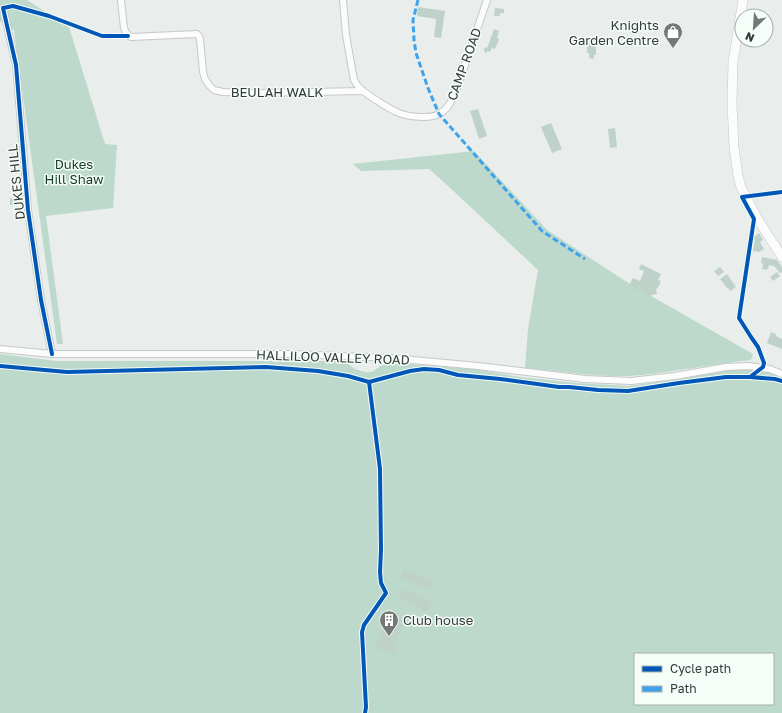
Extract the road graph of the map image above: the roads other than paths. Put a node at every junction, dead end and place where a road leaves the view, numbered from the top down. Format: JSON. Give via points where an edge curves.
{"nodes":[{"id":1,"x":121,"y":0,"type":"edge"},
{"id":2,"x":343,"y":0,"type":"edge"},
{"id":3,"x":487,"y":0,"type":"edge"},
{"id":4,"x":743,"y":0,"type":"edge"},
{"id":5,"x":3,"y":8,"type":"dead end"},
{"id":6,"x":363,"y":91,"type":"junction"},
{"id":7,"x":782,"y":256,"type":"edge"},
{"id":8,"x":0,"y":349,"type":"edge"},
{"id":9,"x":52,"y":354,"type":"junction"},
{"id":10,"x":782,"y":374,"type":"edge"}],
"edges":[{"from":1,"to":6,"type":"street","name":"BEULAH WALK","via":[[125,32],[128,36],[198,35],[205,79],[214,90],[258,93]]},
{"from":2,"to":6,"type":"street","via":[[354,80]]},
{"from":3,"to":6,"type":"street","name":"CAMP ROAD","via":[[455,94],[445,110],[432,116],[400,113]]},
{"from":4,"to":7,"type":"street","via":[[733,62],[732,103],[738,176],[757,218]]},
{"from":5,"to":9,"type":"street","name":"DUKES HILL","via":[[16,65],[28,210]]},
{"from":8,"to":9,"type":"street","name":"HALLILOO VALLEY ROAD"},
{"from":9,"to":10,"type":"street","name":"HALLILOO VALLEY ROAD","via":[[292,354],[373,357],[585,379],[631,381],[726,367],[749,366],[770,369]]}]}
